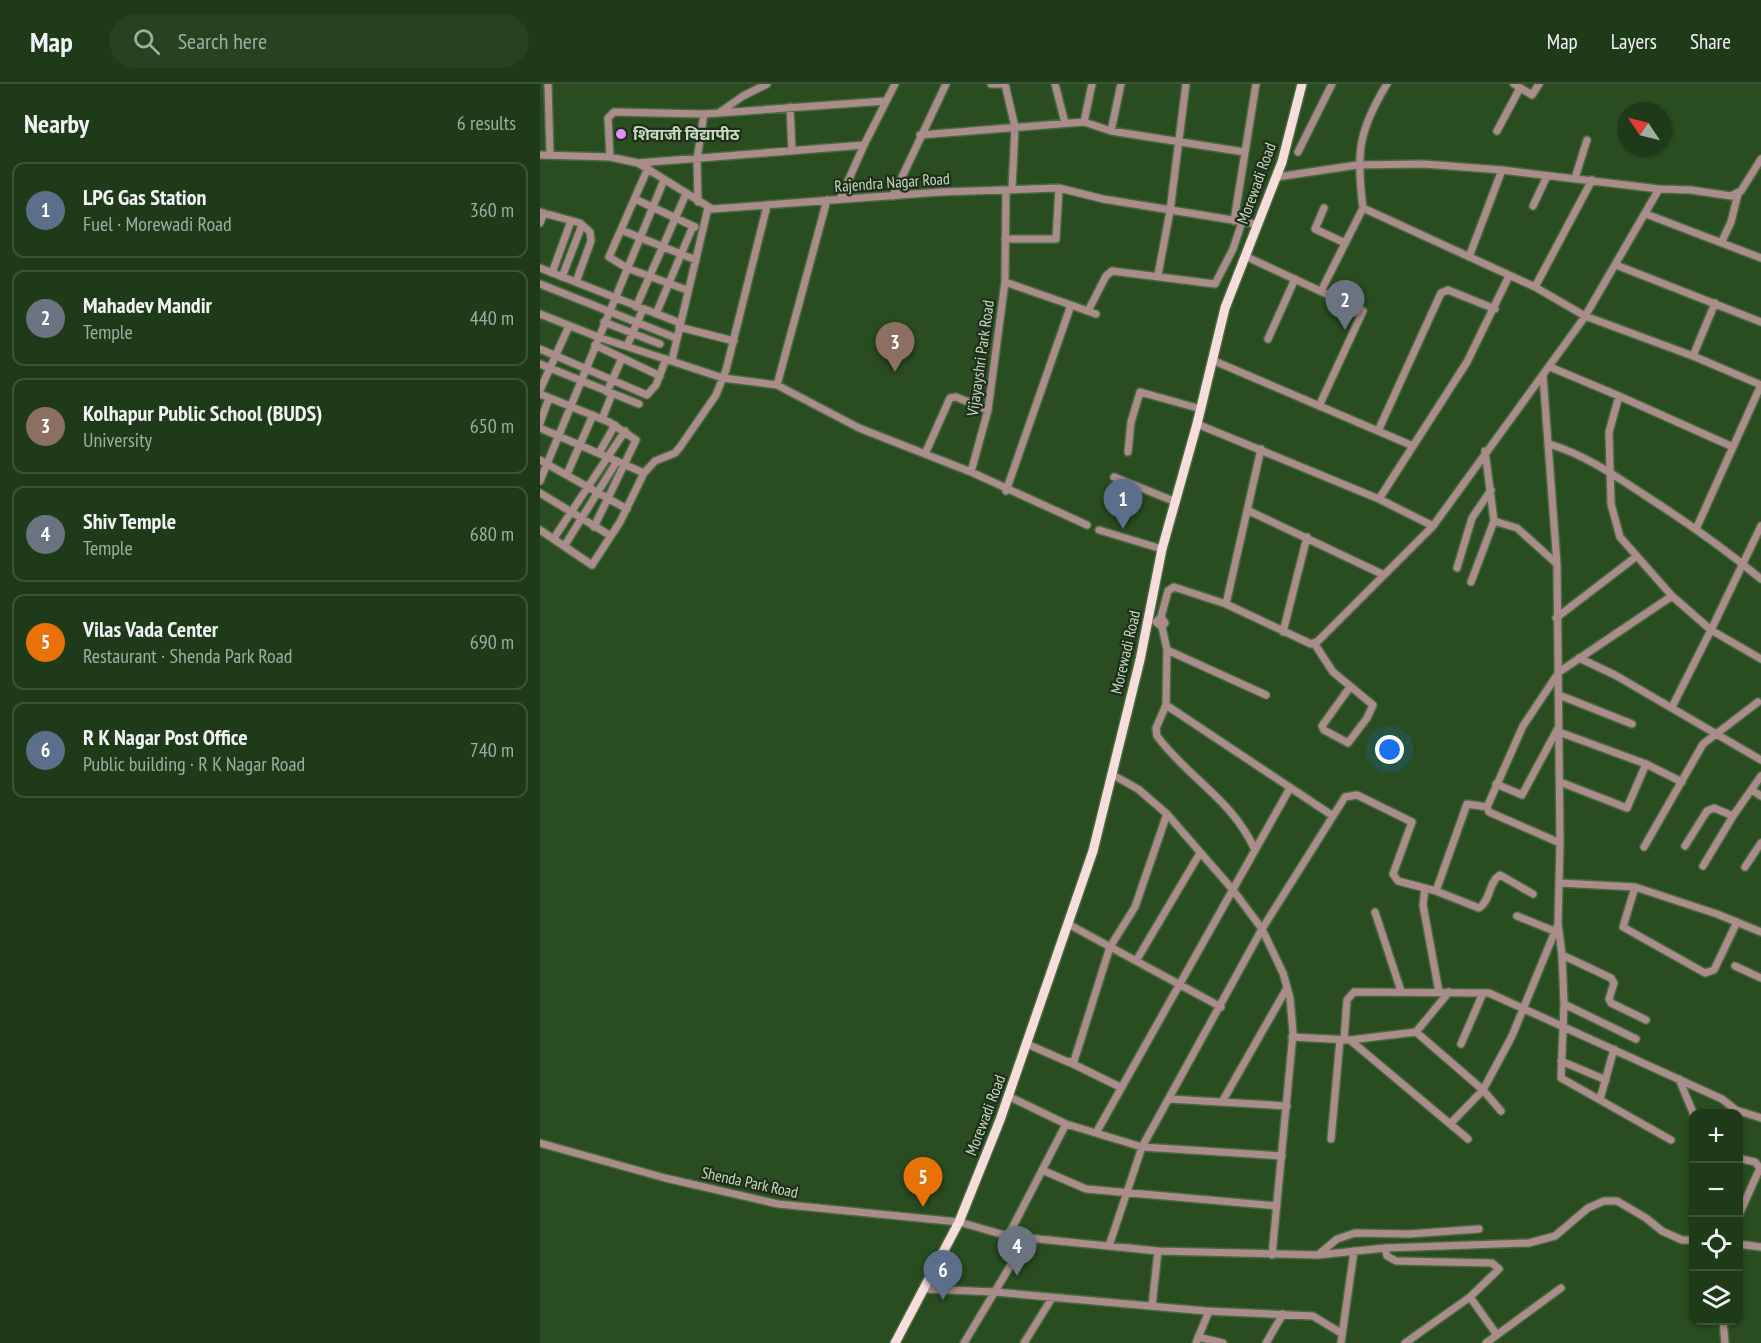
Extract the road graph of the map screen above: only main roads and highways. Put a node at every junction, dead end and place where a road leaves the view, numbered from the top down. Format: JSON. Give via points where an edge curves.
{"nodes":[{"id":1,"x":1302,"y":84,"type":"edge"},
{"id":2,"x":895,"y":1343,"type":"edge"}],
"edges":[{"from":1,"to":2,"type":"main road","name":"Morewadi Road","via":[[1277,177],[1225,308],[1162,549],[1157,622],[1134,680],[1093,850],[1027,1044],[960,1222]]}]}
